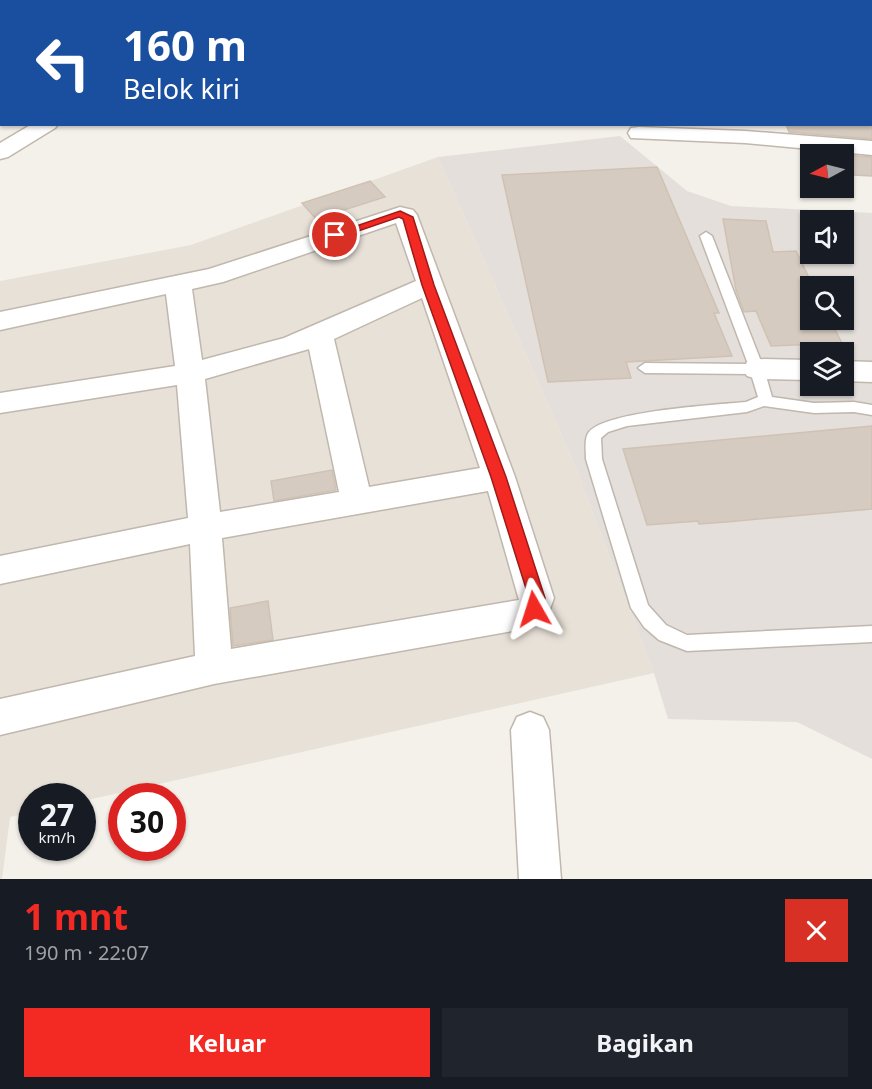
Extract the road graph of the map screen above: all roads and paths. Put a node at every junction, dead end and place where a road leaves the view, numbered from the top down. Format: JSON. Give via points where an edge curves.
{"nodes":[{"id":1,"x":45,"y":126,"type":"edge"},
{"id":2,"x":639,"y":133,"type":"dead end"},
{"id":3,"x":872,"y":148,"type":"edge"},
{"id":4,"x":0,"y":152,"type":"edge"},
{"id":5,"x":706,"y":236,"type":"dead end"},
{"id":6,"x":178,"y":284,"type":"junction"},
{"id":7,"x":428,"y":285,"type":"junction"},
{"id":8,"x":0,"y":321,"type":"edge"},
{"id":9,"x":320,"y":335,"type":"junction"},
{"id":10,"x":645,"y":368,"type":"dead end"},
{"id":11,"x":757,"y":369,"type":"junction"},
{"id":12,"x":800,"y":370,"type":"edge"},
{"id":13,"x":854,"y":371,"type":"edge"},
{"id":14,"x":872,"y":372,"type":"edge"},
{"id":15,"x":190,"y":373,"type":"junction"},
{"id":16,"x":763,"y":401,"type":"junction"},
{"id":17,"x":0,"y":403,"type":"edge"},
{"id":18,"x":872,"y":410,"type":"edge"},
{"id":19,"x":498,"y":477,"type":"junction"},
{"id":20,"x":356,"y":500,"type":"junction"},
{"id":21,"x":206,"y":528,"type":"junction"},
{"id":22,"x":0,"y":570,"type":"edge"},
{"id":23,"x":872,"y":634,"type":"edge"},
{"id":24,"x":214,"y":668,"type":"junction"},
{"id":25,"x":0,"y":717,"type":"edge"},
{"id":26,"x":530,"y":730,"type":"dead end"},
{"id":27,"x":540,"y":879,"type":"edge"}],
"edges":[{"from":1,"to":4,"type":"street"},
{"from":2,"to":3,"type":"street"},
{"from":5,"to":11,"type":"lane"},
{"from":6,"to":7,"type":"street","via":[[243,267],[400,214],[408,217]]},
{"from":6,"to":8,"type":"street"},
{"from":6,"to":15,"type":"street"},
{"from":7,"to":9,"type":"street"},
{"from":7,"to":19,"type":"street"},
{"from":9,"to":15,"type":"street"},
{"from":9,"to":20,"type":"street"},
{"from":10,"to":11,"type":"lane"},
{"from":11,"to":12,"type":"street"},
{"from":11,"to":16,"type":"lane"},
{"from":13,"to":14,"type":"street"},
{"from":15,"to":17,"type":"street"},
{"from":15,"to":21,"type":"street"},
{"from":16,"to":18,"type":"lane"},
{"from":16,"to":23,"type":"lane","via":[[747,407],[627,421],[603,428],[594,436],[594,459],[640,608],[664,636],[687,643]]},
{"from":19,"to":20,"type":"street"},
{"from":19,"to":24,"type":"street","via":[[537,598],[534,609],[524,614]]},
{"from":20,"to":21,"type":"street"},
{"from":21,"to":22,"type":"street"},
{"from":21,"to":24,"type":"street"},
{"from":24,"to":25,"type":"street"},
{"from":26,"to":27,"type":"street"}]}
